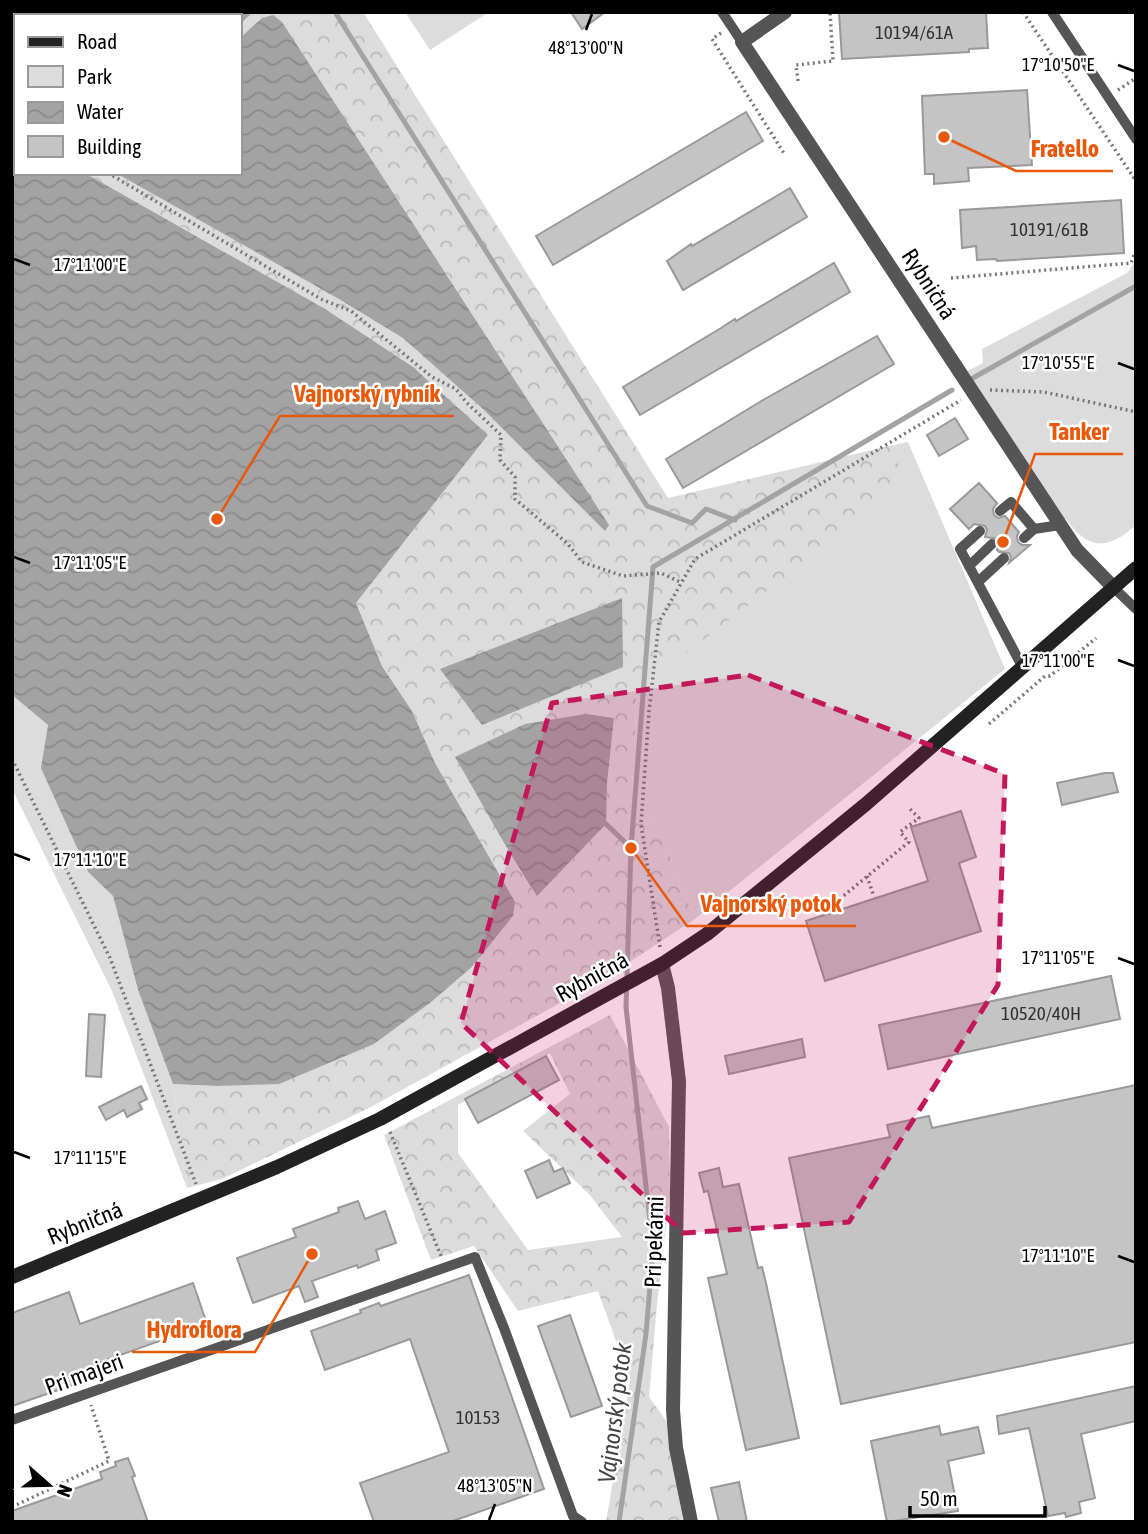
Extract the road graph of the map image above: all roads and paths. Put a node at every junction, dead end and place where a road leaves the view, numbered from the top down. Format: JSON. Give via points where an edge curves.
{"nodes":[{"id":1,"x":722,"y":12,"type":"edge"},
{"id":2,"x":785,"y":12,"type":"edge"},
{"id":3,"x":830,"y":12,"type":"edge"},
{"id":4,"x":1023,"y":12,"type":"edge"},
{"id":5,"x":1052,"y":12,"type":"edge"},
{"id":6,"x":731,"y":26,"type":"junction"},
{"id":7,"x":743,"y":42,"type":"junction"},
{"id":8,"x":1136,"y":78,"type":"edge"},
{"id":9,"x":798,"y":82,"type":"dead end"},
{"id":10,"x":1108,"y":96,"type":"junction"},
{"id":11,"x":1136,"y":139,"type":"edge"},
{"id":12,"x":785,"y":155,"type":"dead end"},
{"id":13,"x":111,"y":175,"type":"edge"},
{"id":14,"x":1136,"y":181,"type":"edge"},
{"id":15,"x":1136,"y":250,"type":"edge"},
{"id":16,"x":951,"y":278,"type":"dead end"},
{"id":17,"x":967,"y":389,"type":"junction"},
{"id":18,"x":1136,"y":412,"type":"edge"},
{"id":19,"x":1000,"y":511,"type":"dead end"},
{"id":20,"x":1022,"y":515,"type":"junction"},
{"id":21,"x":1012,"y":525,"type":"dead end"},
{"id":22,"x":1060,"y":525,"type":"junction"},
{"id":23,"x":1034,"y":529,"type":"junction"},
{"id":24,"x":980,"y":531,"type":"dead end"},
{"id":25,"x":1024,"y":538,"type":"dead end"},
{"id":26,"x":992,"y":544,"type":"dead end"},
{"id":27,"x":1004,"y":558,"type":"dead end"},
{"id":28,"x":969,"y":566,"type":"junction"},
{"id":29,"x":1136,"y":568,"type":"edge"},
{"id":30,"x":680,"y":582,"type":"junction"},
{"id":31,"x":978,"y":582,"type":"junction"},
{"id":32,"x":1114,"y":588,"type":"junction"},
{"id":33,"x":1136,"y":609,"type":"edge"},
{"id":34,"x":1096,"y":638,"type":"dead end"},
{"id":35,"x":1023,"y":668,"type":"junction"},
{"id":36,"x":989,"y":724,"type":"dead end"},
{"id":37,"x":12,"y":759,"type":"edge"},
{"id":38,"x":910,"y":809,"type":"dead end"},
{"id":39,"x":867,"y":876,"type":"junction"},
{"id":40,"x":874,"y":897,"type":"dead end"},
{"id":41,"x":831,"y":906,"type":"dead end"},
{"id":42,"x":663,"y":964,"type":"junction"},
{"id":43,"x":390,"y":1132,"type":"dead end"},
{"id":44,"x":202,"y":1199,"type":"junction"},
{"id":45,"x":445,"y":1267,"type":"junction"},
{"id":46,"x":13,"y":1276,"type":"edge"},
{"id":47,"x":87,"y":1393,"type":"junction"},
{"id":48,"x":12,"y":1420,"type":"edge"},
{"id":49,"x":12,"y":1507,"type":"edge"},
{"id":50,"x":582,"y":1522,"type":"edge"},
{"id":51,"x":691,"y":1522,"type":"edge"}],
"edges":[{"from":1,"to":6,"type":"lane"},
{"from":2,"to":7,"type":"street"},
{"from":3,"to":9,"type":"path","via":[[833,61],[796,65]]},
{"from":4,"to":14,"type":"path"},
{"from":5,"to":10,"type":"lane"},
{"from":6,"to":7,"type":"lane"},
{"from":6,"to":12,"type":"path","via":[[712,39]]},
{"from":7,"to":17,"type":"street","name":"Rybničná"},
{"from":8,"to":10,"type":"path"},
{"from":10,"to":11,"type":"lane"},
{"from":13,"to":30,"type":"path","via":[[321,299],[351,312],[432,377],[456,389],[501,435],[500,460],[515,477],[515,499],[568,543],[582,562],[623,576],[661,573]]},
{"from":15,"to":16,"type":"path","via":[[1132,263]]},
{"from":17,"to":18,"type":"path","via":[[1044,392]]},
{"from":17,"to":22,"type":"street","name":"Rybničná"},
{"from":17,"to":30,"type":"path","via":[[695,559]]},
{"from":19,"to":20,"type":"lane","via":[[1011,502]]},
{"from":20,"to":21,"type":"lane"},
{"from":20,"to":23,"type":"lane"},
{"from":22,"to":23,"type":"lane"},
{"from":22,"to":32,"type":"street","name":"Rybničná"},
{"from":23,"to":25,"type":"lane"},
{"from":24,"to":28,"type":"lane","via":[[960,548]]},
{"from":26,"to":28,"type":"lane"},
{"from":27,"to":31,"type":"lane"},
{"from":28,"to":31,"type":"lane"},
{"from":29,"to":32,"type":"main road","name":"Rybničná"},
{"from":30,"to":42,"type":"path","via":[[659,622],[641,824]]},
{"from":31,"to":35,"type":"lane"},
{"from":32,"to":33,"type":"lane"},
{"from":32,"to":35,"type":"main road","name":"Rybničná"},
{"from":34,"to":36,"type":"path"},
{"from":35,"to":42,"type":"main road","name":"Rybničná","via":[[756,895]]},
{"from":37,"to":44,"type":"path","via":[[110,958]]},
{"from":38,"to":39,"type":"path","via":[[919,818],[900,832],[909,842]]},
{"from":39,"to":40,"type":"path"},
{"from":39,"to":41,"type":"path"},
{"from":42,"to":44,"type":"main road","name":"Rybničná","via":[[380,1119]]},
{"from":42,"to":51,"type":"street","name":"Pri pekárni","via":[[679,1081],[673,1410]]},
{"from":43,"to":45,"type":"path"},
{"from":44,"to":46,"type":"main road","name":"Rybničná"},
{"from":45,"to":47,"type":"lane","name":"Pri majeri"},
{"from":45,"to":50,"type":"lane","name":"Pri majeri","via":[[475,1257],[573,1516]]},
{"from":47,"to":48,"type":"lane","name":"Pri majeri"},
{"from":47,"to":49,"type":"path","via":[[109,1461]]}]}
